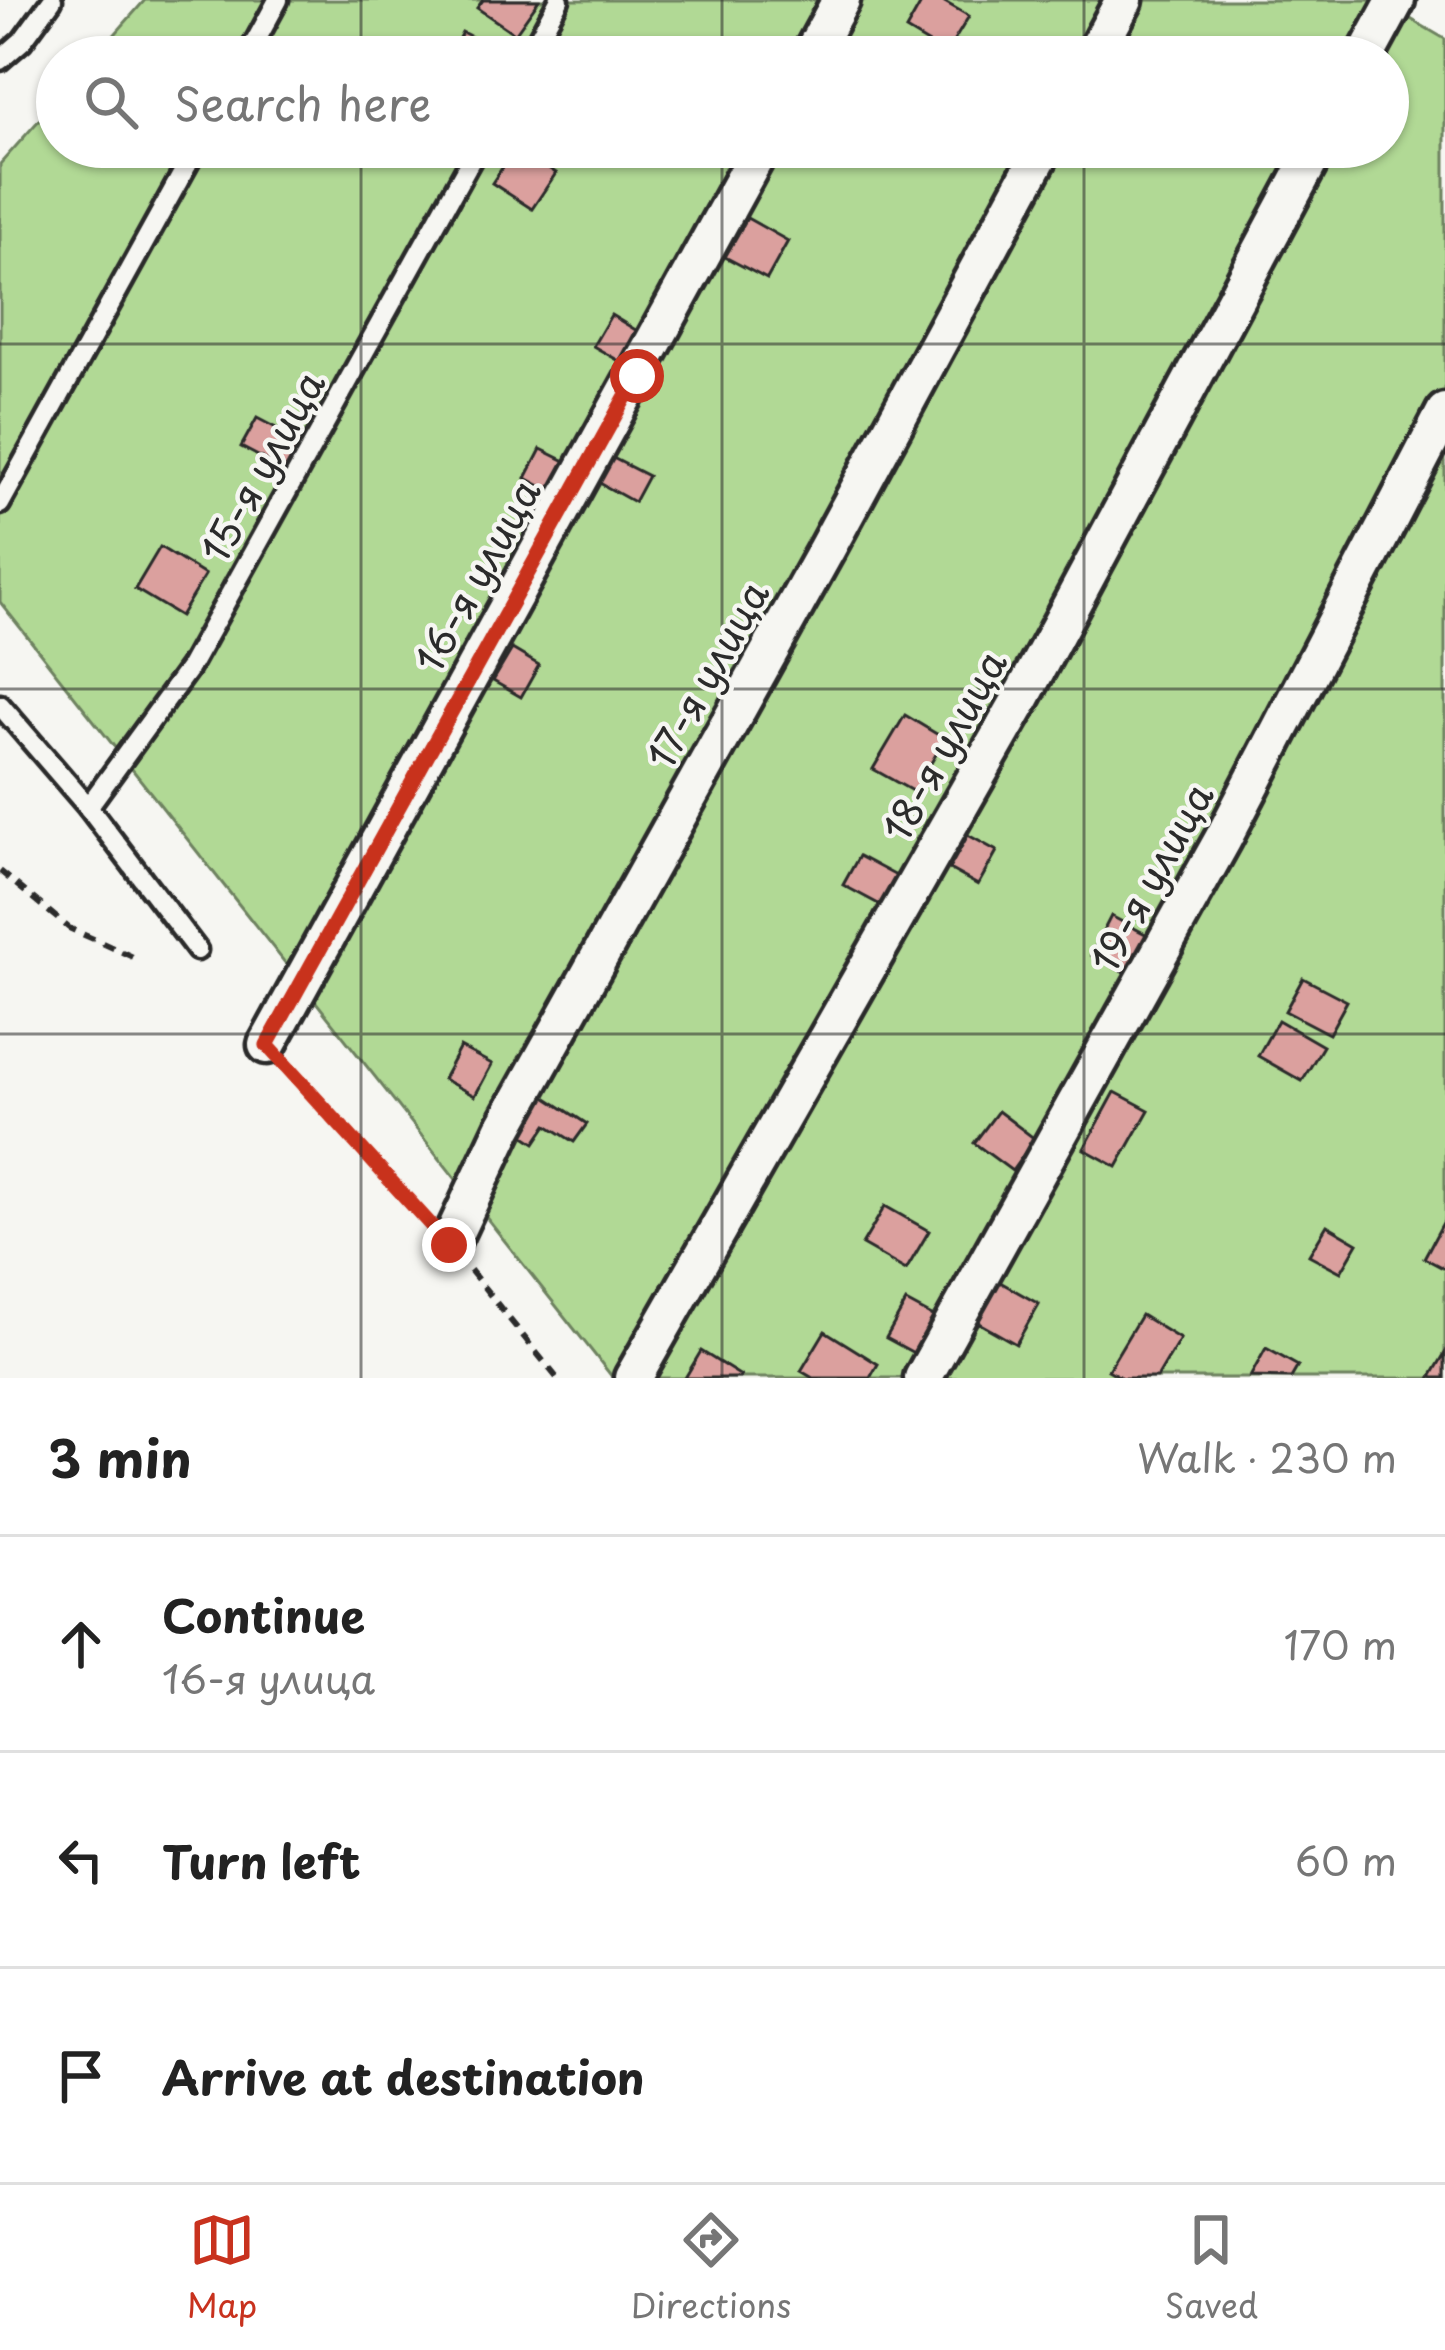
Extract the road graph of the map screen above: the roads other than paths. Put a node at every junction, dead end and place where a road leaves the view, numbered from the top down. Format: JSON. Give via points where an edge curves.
{"nodes":[{"id":1,"x":52,"y":0,"type":"edge"},
{"id":2,"x":278,"y":0,"type":"edge"},
{"id":3,"x":560,"y":0,"type":"edge"},
{"id":4,"x":841,"y":0,"type":"edge"},
{"id":5,"x":1124,"y":0,"type":"edge"},
{"id":6,"x":1396,"y":0,"type":"edge"},
{"id":7,"x":258,"y":36,"type":"edge"},
{"id":8,"x":540,"y":36,"type":"edge"},
{"id":9,"x":821,"y":36,"type":"edge"},
{"id":10,"x":1104,"y":36,"type":"edge"},
{"id":11,"x":1376,"y":36,"type":"edge"},
{"id":12,"x":0,"y":60,"type":"edge"},
{"id":13,"x":185,"y":168,"type":"edge"},
{"id":14,"x":466,"y":168,"type":"edge"},
{"id":15,"x":749,"y":168,"type":"edge"},
{"id":16,"x":1033,"y":168,"type":"edge"},
{"id":17,"x":1306,"y":168,"type":"edge"},
{"id":18,"x":1445,"y":412,"type":"edge"},
{"id":19,"x":0,"y":504,"type":"edge"},
{"id":20,"x":0,"y":705,"type":"edge"},
{"id":21,"x":88,"y":807,"type":"junction"},
{"id":22,"x":196,"y":950,"type":"dead end"},
{"id":23,"x":267,"y":1045,"type":"road end"},
{"id":24,"x":449,"y":1245,"type":"road end"},
{"id":25,"x":633,"y":1378,"type":"edge"},
{"id":26,"x":923,"y":1378,"type":"edge"}],
"edges":[{"from":1,"to":12,"type":"lane"},
{"from":2,"to":7,"type":"lane"},
{"from":3,"to":8,"type":"lane"},
{"from":4,"to":9,"type":"street"},
{"from":5,"to":10,"type":"street"},
{"from":6,"to":11,"type":"street"},
{"from":13,"to":19,"type":"lane"},
{"from":14,"to":21,"type":"lane","name":"15-я улица","via":[[189,668]]},
{"from":15,"to":23,"type":"street","name":"16-я улица"},
{"from":16,"to":24,"type":"street","name":"17-я улица","via":[[504,1127]]},
{"from":17,"to":25,"type":"street","name":"18-я улица","via":[[1019,702]]},
{"from":18,"to":26,"type":"street","name":"19-я улица","via":[[1222,839]]},
{"from":20,"to":21,"type":"lane"},
{"from":21,"to":22,"type":"lane"}]}
